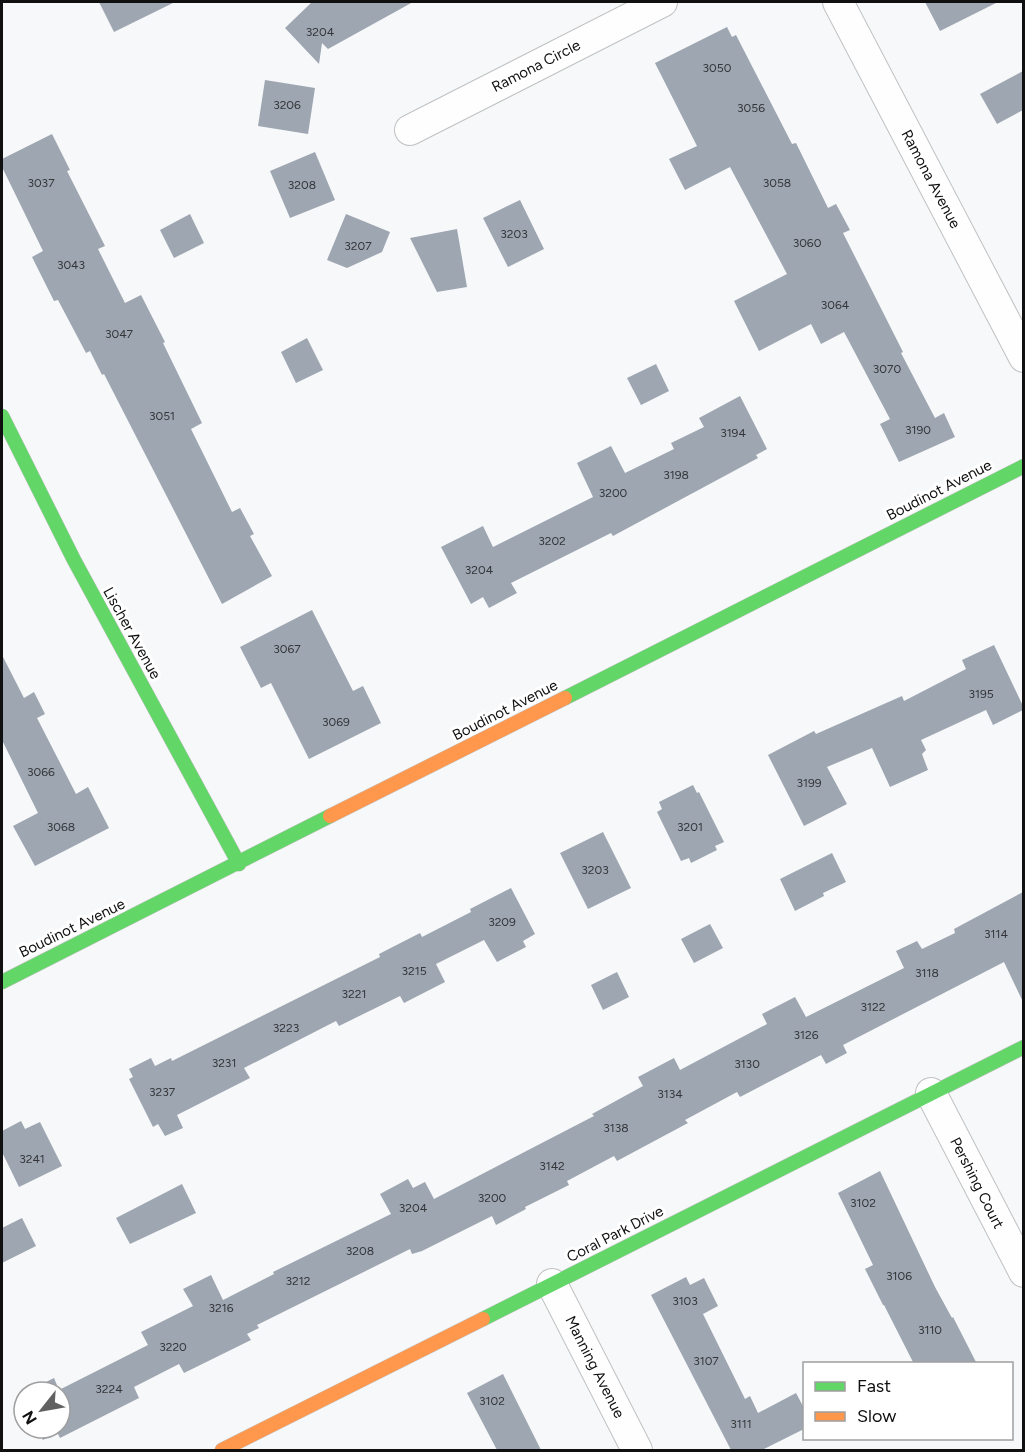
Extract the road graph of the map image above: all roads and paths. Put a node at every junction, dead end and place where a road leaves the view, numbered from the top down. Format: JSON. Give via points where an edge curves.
{"nodes":[{"id":1,"x":663,"y":2,"type":"edge"},
{"id":2,"x":838,"y":2,"type":"edge"},
{"id":3,"x":410,"y":130,"type":"dead end"},
{"id":4,"x":1023,"y":357,"type":"edge"},
{"id":5,"x":2,"y":416,"type":"edge"},
{"id":6,"x":1023,"y":466,"type":"edge"},
{"id":7,"x":238,"y":864,"type":"junction"},
{"id":8,"x":2,"y":982,"type":"edge"},
{"id":9,"x":1023,"y":1047,"type":"edge"},
{"id":10,"x":931,"y":1093,"type":"junction"},
{"id":11,"x":1023,"y":1272,"type":"edge"},
{"id":12,"x":552,"y":1284,"type":"junction"},
{"id":13,"x":222,"y":1450,"type":"edge"},
{"id":14,"x":638,"y":1450,"type":"edge"}],
"edges":[{"from":1,"to":3,"type":"street","name":"Ramona Circle"},
{"from":2,"to":4,"type":"street","name":"Ramona Avenue"},
{"from":5,"to":7,"type":"street","name":"Lischer Avenue","via":[[74,560]]},
{"from":6,"to":7,"type":"street","name":"Boudinot Avenue"},
{"from":7,"to":8,"type":"street","name":"Boudinot Avenue"},
{"from":9,"to":10,"type":"street","name":"Coral Park Drive"},
{"from":10,"to":11,"type":"street","name":"Pershing Court"},
{"from":10,"to":12,"type":"street","name":"Coral Park Drive"},
{"from":12,"to":13,"type":"street","name":"Coral Park Drive"},
{"from":12,"to":14,"type":"street","name":"Manning Avenue"}]}
